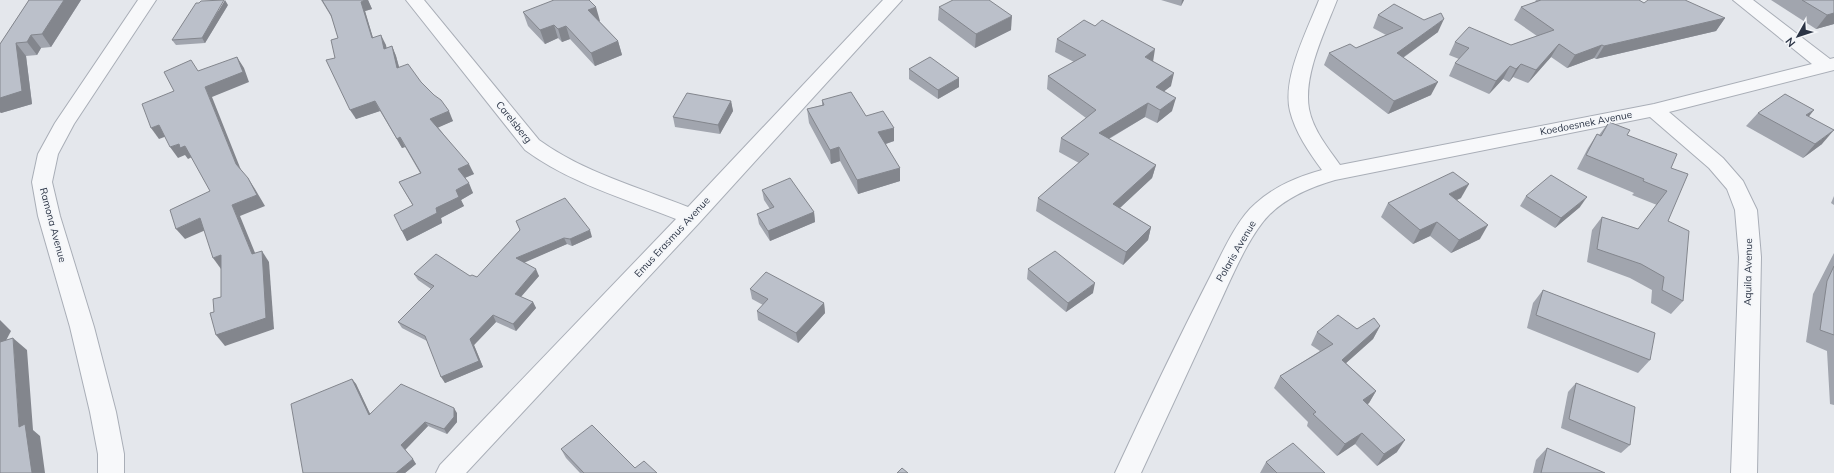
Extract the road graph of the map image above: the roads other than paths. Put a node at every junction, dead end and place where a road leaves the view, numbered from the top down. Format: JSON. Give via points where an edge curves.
{"nodes":[{"id":1,"x":147,"y":0,"type":"edge"},
{"id":2,"x":415,"y":0,"type":"edge"},
{"id":3,"x":893,"y":0,"type":"edge"},
{"id":4,"x":1328,"y":0,"type":"edge"},
{"id":5,"x":1742,"y":0,"type":"edge"},
{"id":6,"x":1830,"y":65,"type":"edge"},
{"id":7,"x":1654,"y":110,"type":"junction"},
{"id":8,"x":1335,"y":173,"type":"junction"},
{"id":9,"x":691,"y":217,"type":"junction"},
{"id":10,"x":110,"y":473,"type":"edge"},
{"id":11,"x":449,"y":473,"type":"edge"},
{"id":12,"x":1128,"y":473,"type":"edge"},
{"id":13,"x":1744,"y":473,"type":"edge"}],
"edges":[{"from":1,"to":10,"type":"street","name":"Ramona Avenue","via":[[64,123],[48,154],[42,182],[103,412],[111,454]]},
{"from":2,"to":9,"type":"street","name":"Carelsberg","via":[[532,145],[571,169]]},
{"from":3,"to":9,"type":"street","name":"Emus Erasmus Avenue"},
{"from":4,"to":8,"type":"street","via":[[1302,69],[1298,95],[1299,109],[1304,121]]},
{"from":5,"to":6,"type":"street"},
{"from":6,"to":7,"type":"street","name":"Koedoesnek Avenue"},
{"from":7,"to":8,"type":"street","name":"Koedoesnek Avenue"},
{"from":7,"to":13,"type":"street","name":"Aquila Avenue","via":[[1716,163],[1736,186],[1746,210],[1750,258]]},
{"from":8,"to":12,"type":"street","name":"Polaris Avenue","via":[[1304,182],[1261,210],[1242,238],[1214,290]]},
{"from":9,"to":11,"type":"street","name":"Emus Erasmus Avenue"}]}
